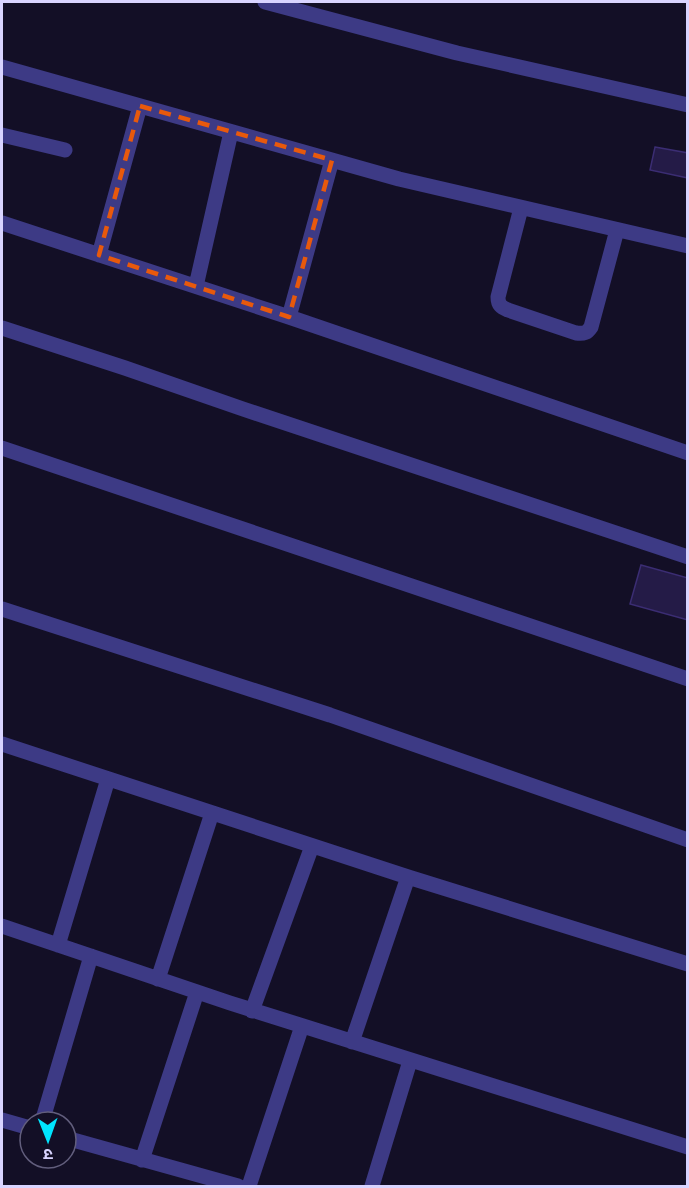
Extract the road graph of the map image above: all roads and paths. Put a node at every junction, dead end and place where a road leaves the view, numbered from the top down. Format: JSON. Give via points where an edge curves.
{"nodes":[{"id":1,"x":265,"y":2,"type":"edge"},
{"id":2,"x":2,"y":67,"type":"edge"},
{"id":3,"x":687,"y":105,"type":"edge"},
{"id":4,"x":140,"y":106,"type":"junction"},
{"id":5,"x":231,"y":132,"type":"junction"},
{"id":6,"x":2,"y":135,"type":"edge"},
{"id":7,"x":65,"y":150,"type":"dead end"},
{"id":8,"x":332,"y":160,"type":"junction"},
{"id":9,"x":521,"y":208,"type":"junction"},
{"id":10,"x":2,"y":223,"type":"edge"},
{"id":11,"x":617,"y":230,"type":"junction"},
{"id":12,"x":687,"y":246,"type":"edge"},
{"id":13,"x":99,"y":255,"type":"junction"},
{"id":14,"x":196,"y":286,"type":"junction"},
{"id":15,"x":289,"y":317,"type":"junction"},
{"id":16,"x":2,"y":328,"type":"edge"},
{"id":17,"x":2,"y":448,"type":"edge"},
{"id":18,"x":687,"y":453,"type":"edge"},
{"id":19,"x":687,"y":557,"type":"edge"},
{"id":20,"x":2,"y":609,"type":"edge"},
{"id":21,"x":687,"y":680,"type":"edge"},
{"id":22,"x":2,"y":744,"type":"edge"},
{"id":23,"x":108,"y":779,"type":"junction"},
{"id":24,"x":212,"y":813,"type":"junction"},
{"id":25,"x":687,"y":840,"type":"edge"},
{"id":26,"x":312,"y":846,"type":"junction"},
{"id":27,"x":408,"y":877,"type":"junction"},
{"id":28,"x":2,"y":926,"type":"edge"},
{"id":29,"x":58,"y":945,"type":"junction"},
{"id":30,"x":91,"y":956,"type":"junction"},
{"id":31,"x":687,"y":964,"type":"edge"},
{"id":32,"x":158,"y":979,"type":"junction"},
{"id":33,"x":197,"y":992,"type":"junction"},
{"id":34,"x":252,"y":1011,"type":"junction"},
{"id":35,"x":302,"y":1026,"type":"junction"},
{"id":36,"x":352,"y":1042,"type":"junction"},
{"id":37,"x":410,"y":1061,"type":"junction"},
{"id":38,"x":46,"y":1110,"type":"edge"},
{"id":39,"x":2,"y":1120,"type":"edge"},
{"id":40,"x":18,"y":1125,"type":"edge"},
{"id":41,"x":78,"y":1141,"type":"edge"},
{"id":42,"x":687,"y":1147,"type":"edge"},
{"id":43,"x":142,"y":1160,"type":"junction"},
{"id":44,"x":238,"y":1186,"type":"edge"},
{"id":45,"x":249,"y":1186,"type":"edge"},
{"id":46,"x":372,"y":1186,"type":"edge"}],
"edges":[{"from":1,"to":3,"type":"street","via":[[457,53]]},
{"from":2,"to":4,"type":"street"},
{"from":4,"to":5,"type":"street"},
{"from":4,"to":13,"type":"street"},
{"from":5,"to":8,"type":"street"},
{"from":5,"to":14,"type":"street"},
{"from":6,"to":7,"type":"street"},
{"from":8,"to":9,"type":"street"},
{"from":8,"to":15,"type":"street"},
{"from":9,"to":11,"type":"street"},
{"from":9,"to":11,"type":"street","via":[[498,303],[576,333],[584,334],[591,327]]},
{"from":10,"to":13,"type":"street"},
{"from":11,"to":12,"type":"street"},
{"from":13,"to":14,"type":"street"},
{"from":14,"to":15,"type":"street"},
{"from":15,"to":18,"type":"street"},
{"from":16,"to":19,"type":"street"},
{"from":17,"to":21,"type":"street"},
{"from":20,"to":25,"type":"street","via":[[330,715]]},
{"from":22,"to":23,"type":"street"},
{"from":23,"to":24,"type":"street"},
{"from":23,"to":29,"type":"street"},
{"from":24,"to":26,"type":"street"},
{"from":24,"to":32,"type":"street"},
{"from":26,"to":27,"type":"street"},
{"from":26,"to":34,"type":"street"},
{"from":27,"to":31,"type":"street"},
{"from":27,"to":36,"type":"street"},
{"from":28,"to":29,"type":"street"},
{"from":29,"to":30,"type":"street"},
{"from":30,"to":32,"type":"street"},
{"from":30,"to":38,"type":"street"},
{"from":32,"to":33,"type":"street"},
{"from":33,"to":34,"type":"street"},
{"from":33,"to":43,"type":"street"},
{"from":34,"to":35,"type":"street"},
{"from":35,"to":36,"type":"street"},
{"from":35,"to":45,"type":"street"},
{"from":36,"to":37,"type":"street"},
{"from":37,"to":42,"type":"street"},
{"from":37,"to":46,"type":"street"},
{"from":39,"to":40,"type":"street"},
{"from":41,"to":43,"type":"street"},
{"from":43,"to":44,"type":"street"}]}
